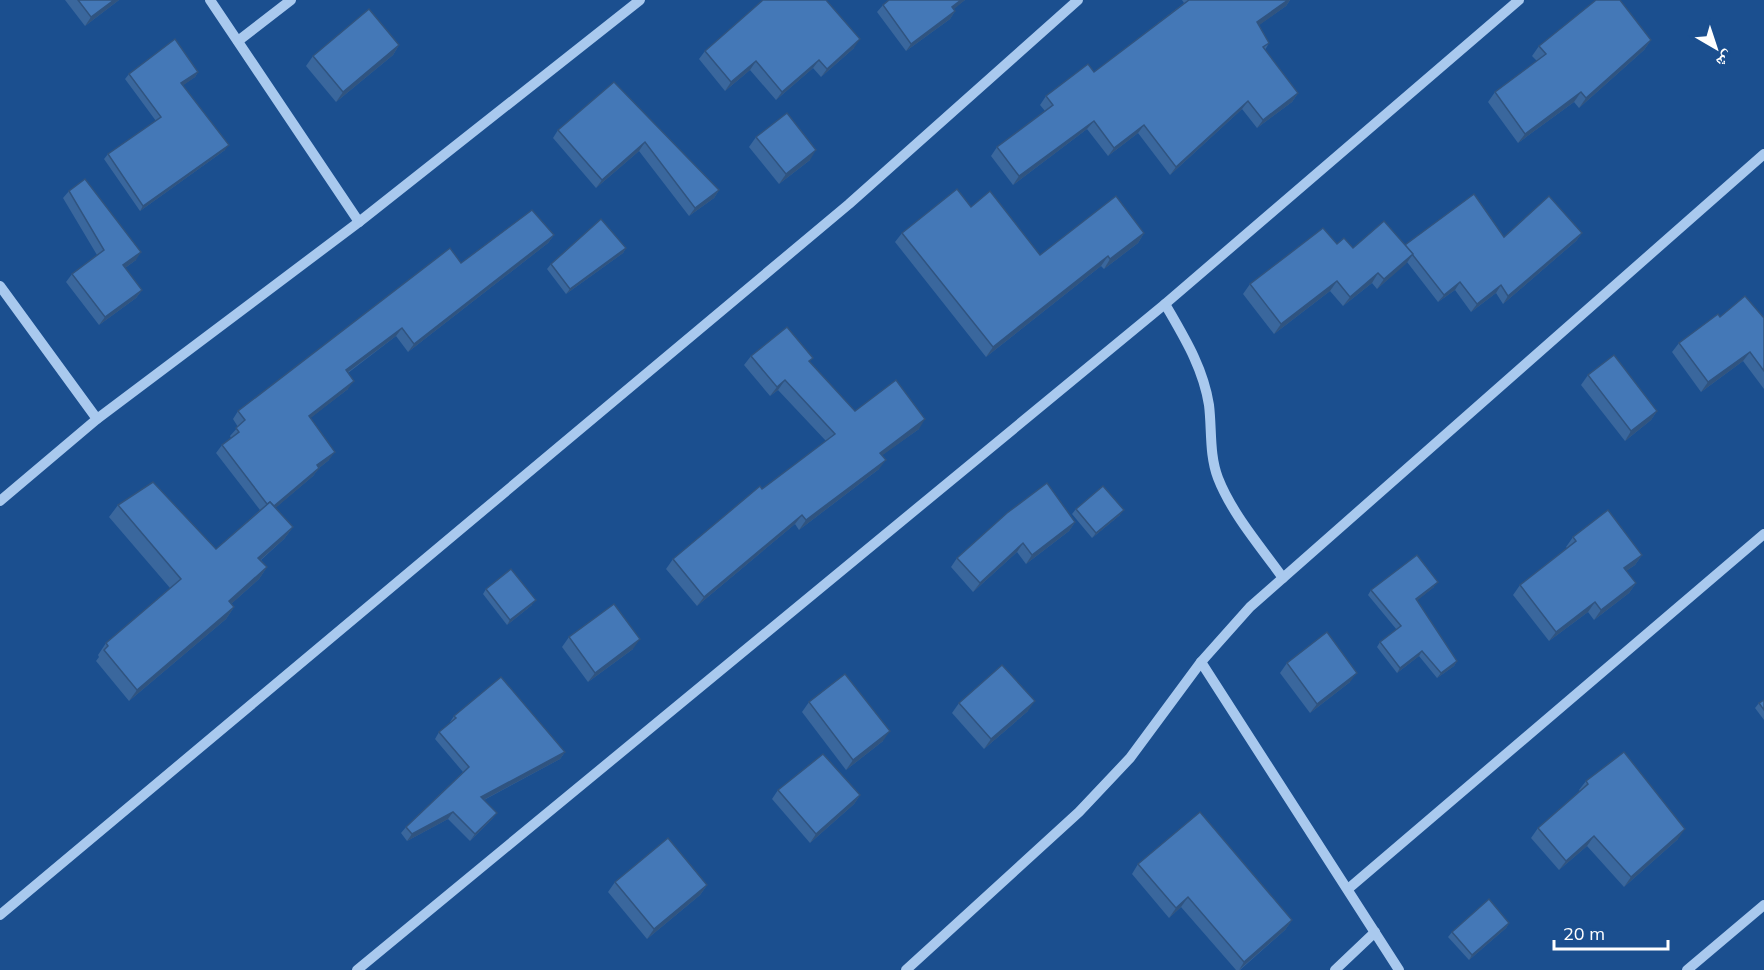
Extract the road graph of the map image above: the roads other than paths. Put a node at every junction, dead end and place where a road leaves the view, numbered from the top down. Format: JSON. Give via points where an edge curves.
{"nodes":[{"id":1,"x":210,"y":0,"type":"edge"},
{"id":2,"x":291,"y":0,"type":"edge"},
{"id":3,"x":640,"y":0,"type":"edge"},
{"id":4,"x":1078,"y":0,"type":"edge"},
{"id":5,"x":1519,"y":0,"type":"edge"},
{"id":6,"x":238,"y":41,"type":"junction"},
{"id":7,"x":1764,"y":154,"type":"edge"},
{"id":8,"x":360,"y":222,"type":"junction"},
{"id":9,"x":0,"y":286,"type":"edge"},
{"id":10,"x":1165,"y":304,"type":"junction"},
{"id":11,"x":97,"y":419,"type":"junction"},
{"id":12,"x":0,"y":501,"type":"edge"},
{"id":13,"x":1764,"y":534,"type":"edge"},
{"id":14,"x":1283,"y":578,"type":"junction"},
{"id":15,"x":1201,"y":662,"type":"junction"},
{"id":16,"x":1348,"y":889,"type":"junction"},
{"id":17,"x":1764,"y":905,"type":"edge"},
{"id":18,"x":0,"y":915,"type":"edge"},
{"id":19,"x":1375,"y":932,"type":"junction"},
{"id":20,"x":365,"y":968,"type":"edge"},
{"id":21,"x":906,"y":970,"type":"edge"},
{"id":22,"x":1335,"y":970,"type":"edge"},
{"id":23,"x":1399,"y":970,"type":"edge"},
{"id":24,"x":1687,"y":970,"type":"edge"}],
"edges":[{"from":1,"to":6,"type":"street"},
{"from":2,"to":6,"type":"street"},
{"from":3,"to":8,"type":"street"},
{"from":4,"to":18,"type":"street","via":[[849,204]]},
{"from":5,"to":10,"type":"street"},
{"from":6,"to":8,"type":"street"},
{"from":7,"to":14,"type":"street"},
{"from":8,"to":11,"type":"street"},
{"from":9,"to":11,"type":"street"},
{"from":10,"to":14,"type":"street","via":[[1203,377],[1218,478]]},
{"from":10,"to":20,"type":"street"},
{"from":11,"to":12,"type":"street"},
{"from":13,"to":16,"type":"street"},
{"from":14,"to":15,"type":"street"},
{"from":15,"to":16,"type":"street"},
{"from":15,"to":21,"type":"street","via":[[1130,758],[1079,812]]},
{"from":16,"to":19,"type":"street"},
{"from":17,"to":24,"type":"street"},
{"from":19,"to":22,"type":"street"},
{"from":19,"to":23,"type":"street"}]}
